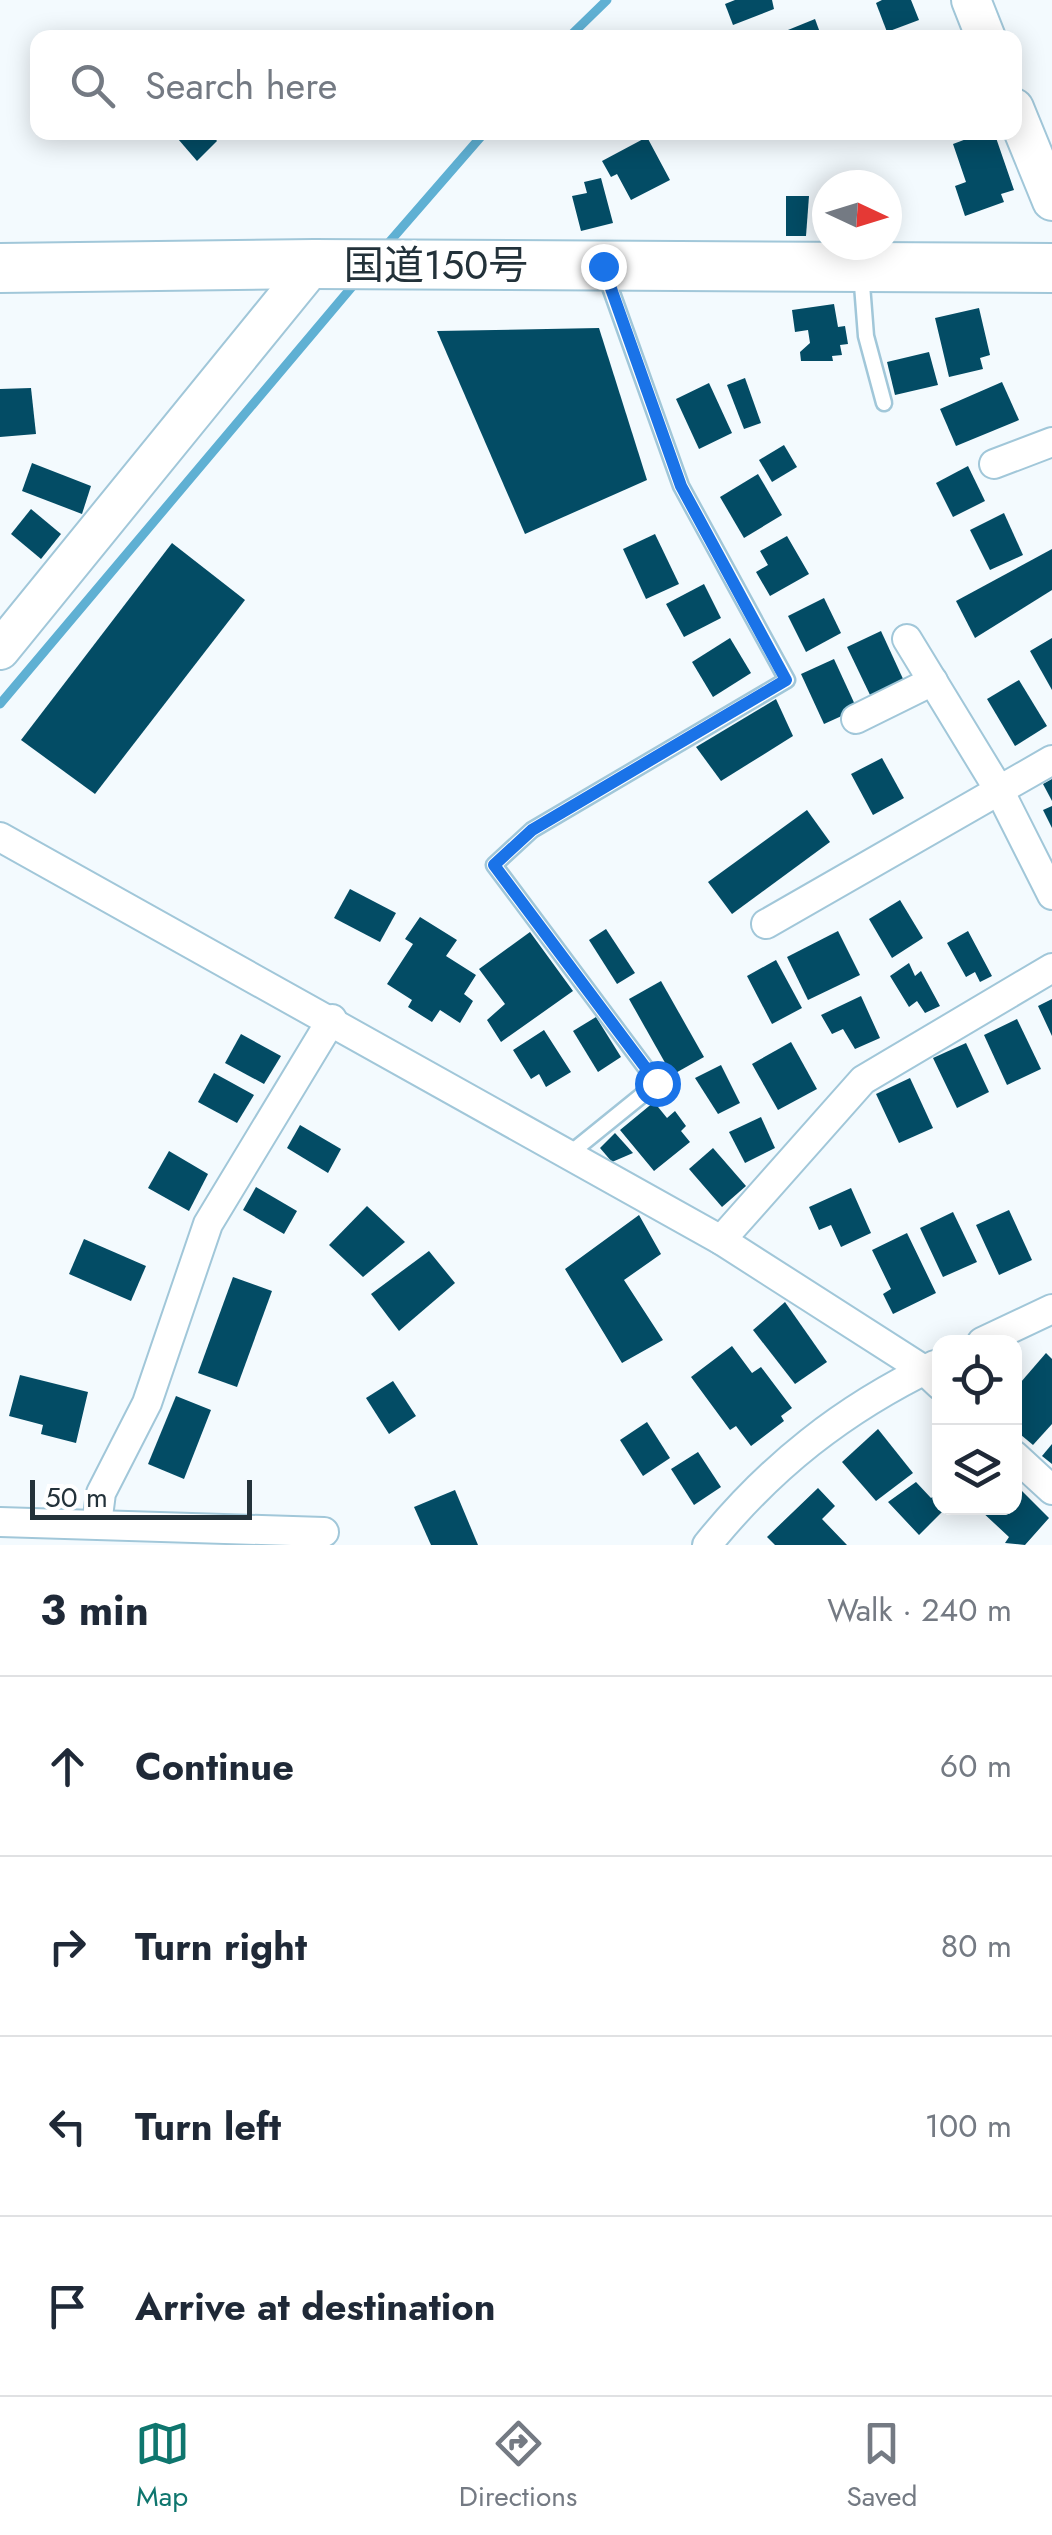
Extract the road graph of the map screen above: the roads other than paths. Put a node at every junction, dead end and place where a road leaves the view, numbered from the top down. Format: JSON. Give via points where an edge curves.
{"nodes":[{"id":1,"x":971,"y":0,"type":"edge"},
{"id":2,"x":983,"y":30,"type":"edge"},
{"id":3,"x":1022,"y":128,"type":"edge"},
{"id":4,"x":1052,"y":201,"type":"edge"},
{"id":5,"x":314,"y":264,"type":"junction"},
{"id":6,"x":603,"y":266,"type":"junction"},
{"id":7,"x":860,"y":266,"type":"junction"},
{"id":8,"x":0,"y":268,"type":"edge"},
{"id":9,"x":1052,"y":268,"type":"edge"},
{"id":10,"x":884,"y":403,"type":"dead end"},
{"id":11,"x":1052,"y":442,"type":"edge"},
{"id":12,"x":994,"y":464,"type":"dead end"},
{"id":13,"x":907,"y":639,"type":"dead end"},
{"id":14,"x":0,"y":650,"type":"edge"},
{"id":15,"x":933,"y":681,"type":"junction"},
{"id":16,"x":856,"y":719,"type":"dead end"},
{"id":17,"x":1052,"y":760,"type":"edge"},
{"id":18,"x":998,"y":790,"type":"junction"},
{"id":19,"x":0,"y":837,"type":"edge"},
{"id":20,"x":1052,"y":895,"type":"edge"},
{"id":21,"x":766,"y":924,"type":"dead end"},
{"id":22,"x":1052,"y":968,"type":"edge"},
{"id":23,"x":332,"y":1018,"type":"junction"},
{"id":24,"x":568,"y":1156,"type":"junction"},
{"id":25,"x":721,"y":1240,"type":"junction"},
{"id":26,"x":1052,"y":1309,"type":"edge"},
{"id":27,"x":997,"y":1335,"type":"edge"},
{"id":28,"x":932,"y":1372,"type":"edge"},
{"id":29,"x":932,"y":1374,"type":"edge"},
{"id":30,"x":1022,"y":1462,"type":"edge"},
{"id":31,"x":1052,"y":1490,"type":"edge"},
{"id":32,"x":0,"y":1522,"type":"edge"},
{"id":33,"x":97,"y":1524,"type":"junction"},
{"id":34,"x":324,"y":1532,"type":"dead end"},
{"id":35,"x":707,"y":1545,"type":"edge"}],
"edges":[{"from":1,"to":2,"type":"street"},
{"from":3,"to":4,"type":"street"},
{"from":5,"to":6,"type":"highway","name":"国道150号"},
{"from":5,"to":8,"type":"highway","name":"国道150号"},
{"from":5,"to":14,"type":"street"},
{"from":6,"to":7,"type":"highway","name":"国道150号"},
{"from":6,"to":24,"type":"lane","via":[[681,486],[786,680],[532,830],[494,865],[657,1083]]},
{"from":7,"to":9,"type":"highway","name":"国道150号"},
{"from":7,"to":10,"type":"lane","via":[[866,336]]},
{"from":11,"to":12,"type":"street"},
{"from":13,"to":15,"type":"street"},
{"from":15,"to":16,"type":"street"},
{"from":15,"to":18,"type":"street"},
{"from":17,"to":18,"type":"street"},
{"from":18,"to":20,"type":"street"},
{"from":18,"to":21,"type":"street"},
{"from":19,"to":23,"type":"street"},
{"from":22,"to":25,"type":"street","via":[[863,1080]]},
{"from":23,"to":24,"type":"street"},
{"from":23,"to":33,"type":"street","via":[[208,1224],[147,1403],[101,1493]]},
{"from":24,"to":25,"type":"street"},
{"from":25,"to":28,"type":"street"},
{"from":26,"to":27,"type":"street"},
{"from":29,"to":35,"type":"street","via":[[829,1424],[787,1458]]},
{"from":30,"to":31,"type":"street"},
{"from":32,"to":33,"type":"street"},
{"from":33,"to":34,"type":"street"}]}
